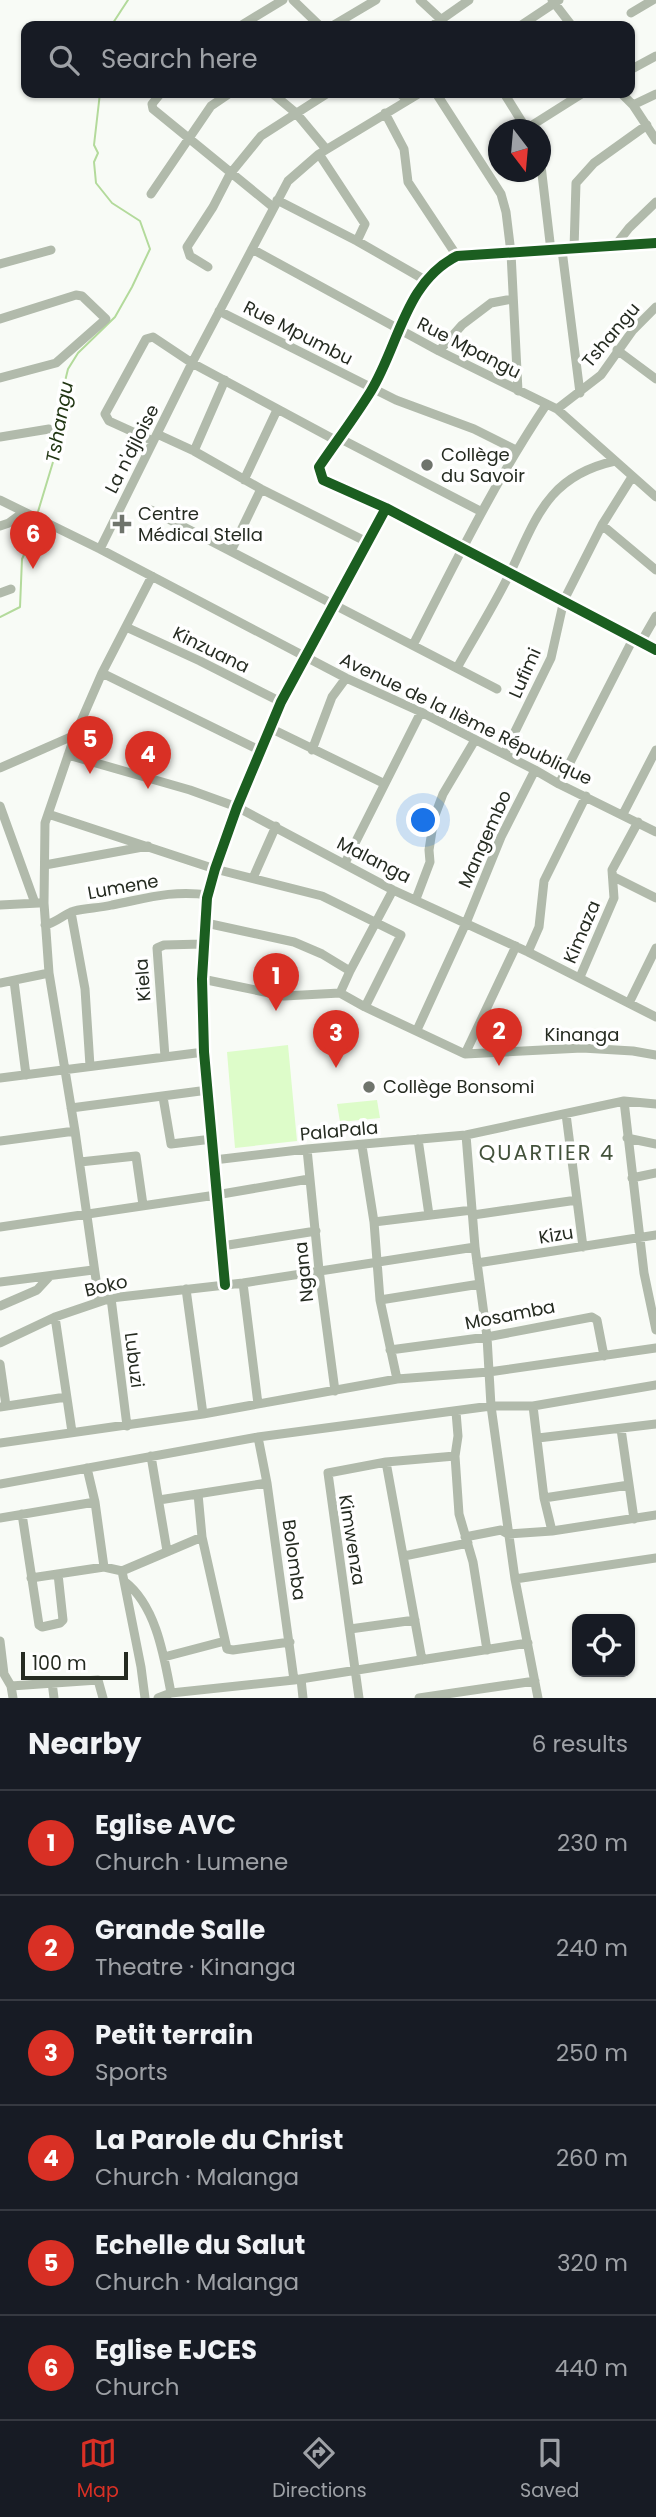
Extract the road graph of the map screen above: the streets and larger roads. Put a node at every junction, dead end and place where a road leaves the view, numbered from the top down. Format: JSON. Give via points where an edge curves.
{"nodes":[{"id":1,"x":283,"y":0,"type":"edge"},
{"id":2,"x":293,"y":0,"type":"edge"},
{"id":3,"x":376,"y":0,"type":"edge"},
{"id":4,"x":420,"y":0,"type":"edge"},
{"id":5,"x":469,"y":0,"type":"edge"},
{"id":6,"x":653,"y":0,"type":"edge"},
{"id":7,"x":555,"y":1,"type":"edge"},
{"id":8,"x":631,"y":13,"type":"dead end"},
{"id":9,"x":248,"y":21,"type":"edge"},
{"id":10,"x":315,"y":21,"type":"edge"},
{"id":11,"x":340,"y":21,"type":"edge"},
{"id":12,"x":443,"y":21,"type":"edge"},
{"id":13,"x":447,"y":21,"type":"edge"},
{"id":14,"x":527,"y":21,"type":"edge"},
{"id":15,"x":569,"y":21,"type":"edge"},
{"id":16,"x":656,"y":56,"type":"edge"},
{"id":17,"x":635,"y":67,"type":"edge"},
{"id":18,"x":656,"y":94,"type":"edge"},
{"id":19,"x":158,"y":98,"type":"edge"},
{"id":20,"x":223,"y":98,"type":"edge"},
{"id":21,"x":278,"y":98,"type":"edge"},
{"id":22,"x":320,"y":98,"type":"edge"},
{"id":23,"x":405,"y":98,"type":"edge"},
{"id":24,"x":411,"y":98,"type":"edge"},
{"id":25,"x":439,"y":98,"type":"edge"},
{"id":26,"x":507,"y":98,"type":"edge"},
{"id":27,"x":575,"y":98,"type":"edge"},
{"id":28,"x":626,"y":98,"type":"edge"},
{"id":29,"x":408,"y":100,"type":"junction"},
{"id":30,"x":633,"y":105,"type":"junction"},
{"id":31,"x":385,"y":113,"type":"junction"},
{"id":32,"x":296,"y":114,"type":"junction"},
{"id":33,"x":521,"y":119,"type":"edge"},
{"id":34,"x":543,"y":119,"type":"edge"},
{"id":35,"x":647,"y":125,"type":"junction"},
{"id":36,"x":189,"y":139,"type":"junction"},
{"id":37,"x":656,"y":140,"type":"edge"},
{"id":38,"x":322,"y":152,"type":"junction"},
{"id":39,"x":230,"y":174,"type":"junction"},
{"id":40,"x":544,"y":182,"type":"edge"},
{"id":41,"x":151,"y":194,"type":"dead end"},
{"id":42,"x":656,"y":202,"type":"edge"},
{"id":43,"x":275,"y":204,"type":"junction"},
{"id":44,"x":357,"y":241,"type":"junction"},
{"id":45,"x":656,"y":243,"type":"edge"},
{"id":46,"x":614,"y":247,"type":"junction"},
{"id":47,"x":252,"y":249,"type":"junction"},
{"id":48,"x":574,"y":249,"type":"junction"},
{"id":49,"x":51,"y":250,"type":"dead end"},
{"id":50,"x":562,"y":250,"type":"junction"},
{"id":51,"x":551,"y":251,"type":"junction"},
{"id":52,"x":511,"y":253,"type":"junction"},
{"id":53,"x":457,"y":256,"type":"junction"},
{"id":54,"x":0,"y":264,"type":"edge"},
{"id":55,"x":208,"y":267,"type":"dead end"},
{"id":56,"x":425,"y":280,"type":"junction"},
{"id":57,"x":512,"y":299,"type":"junction"},
{"id":58,"x":656,"y":307,"type":"edge"},
{"id":59,"x":219,"y":311,"type":"junction"},
{"id":60,"x":0,"y":318,"type":"edge"},
{"id":61,"x":399,"y":330,"type":"junction"},
{"id":62,"x":439,"y":351,"type":"junction"},
{"id":63,"x":617,"y":351,"type":"junction"},
{"id":64,"x":192,"y":363,"type":"junction"},
{"id":65,"x":655,"y":376,"type":"edge"},
{"id":66,"x":0,"y":378,"type":"edge"},
{"id":67,"x":225,"y":380,"type":"junction"},
{"id":68,"x":373,"y":389,"type":"junction"},
{"id":69,"x":517,"y":391,"type":"junction"},
{"id":70,"x":580,"y":393,"type":"junction"},
{"id":71,"x":546,"y":405,"type":"junction"},
{"id":72,"x":557,"y":408,"type":"junction"},
{"id":73,"x":277,"y":410,"type":"junction"},
{"id":74,"x":49,"y":429,"type":"dead end"},
{"id":75,"x":0,"y":437,"type":"edge"},
{"id":76,"x":155,"y":437,"type":"junction"},
{"id":77,"x":338,"y":439,"type":"junction"},
{"id":78,"x":516,"y":450,"type":"junction"},
{"id":79,"x":194,"y":451,"type":"junction"},
{"id":80,"x":615,"y":461,"type":"junction"},
{"id":81,"x":632,"y":477,"type":"junction"},
{"id":82,"x":244,"y":480,"type":"junction"},
{"id":83,"x":261,"y":489,"type":"junction"},
{"id":84,"x":656,"y":498,"type":"edge"},
{"id":85,"x":0,"y":500,"type":"edge"},
{"id":86,"x":386,"y":508,"type":"junction"},
{"id":87,"x":151,"y":510,"type":"dead end"},
{"id":88,"x":24,"y":512,"type":"junction"},
{"id":89,"x":482,"y":512,"type":"junction"},
{"id":90,"x":602,"y":525,"type":"junction"},
{"id":91,"x":0,"y":526,"type":"edge"},
{"id":92,"x":367,"y":542,"type":"junction"},
{"id":93,"x":462,"y":548,"type":"junction"},
{"id":94,"x":100,"y":549,"type":"junction"},
{"id":95,"x":231,"y":551,"type":"junction"},
{"id":96,"x":656,"y":570,"type":"edge"},
{"id":97,"x":510,"y":573,"type":"junction"},
{"id":98,"x":152,"y":576,"type":"junction"},
{"id":99,"x":11,"y":589,"type":"dead end"},
{"id":100,"x":0,"y":593,"type":"edge"},
{"id":101,"x":564,"y":600,"type":"junction"},
{"id":102,"x":333,"y":602,"type":"junction"},
{"id":103,"x":656,"y":616,"type":"edge"},
{"id":104,"x":126,"y":627,"type":"junction"},
{"id":105,"x":637,"y":641,"type":"junction"},
{"id":106,"x":414,"y":645,"type":"junction"},
{"id":107,"x":656,"y":650,"type":"edge"},
{"id":108,"x":306,"y":657,"type":"junction"},
{"id":109,"x":457,"y":668,"type":"junction"},
{"id":110,"x":102,"y":673,"type":"junction"},
{"id":111,"x":346,"y":678,"type":"junction"},
{"id":112,"x":496,"y":689,"type":"dead end"},
{"id":113,"x":281,"y":702,"type":"junction"},
{"id":114,"x":421,"y":712,"type":"junction"},
{"id":115,"x":270,"y":729,"type":"junction"},
{"id":116,"x":75,"y":735,"type":"junction"},
{"id":117,"x":475,"y":740,"type":"junction"},
{"id":118,"x":259,"y":750,"type":"junction"},
{"id":119,"x":312,"y":750,"type":"junction"},
{"id":120,"x":656,"y":750,"type":"edge"},
{"id":121,"x":504,"y":754,"type":"junction"},
{"id":122,"x":68,"y":755,"type":"junction"},
{"id":123,"x":0,"y":768,"type":"edge"},
{"id":124,"x":535,"y":770,"type":"junction"},
{"id":125,"x":383,"y":783,"type":"junction"},
{"id":126,"x":559,"y":784,"type":"junction"},
{"id":127,"x":586,"y":796,"type":"junction"},
{"id":128,"x":0,"y":806,"type":"edge"},
{"id":129,"x":237,"y":807,"type":"junction"},
{"id":130,"x":48,"y":814,"type":"junction"},
{"id":131,"x":623,"y":814,"type":"junction"},
{"id":132,"x":638,"y":822,"type":"junction"},
{"id":133,"x":276,"y":826,"type":"junction"},
{"id":134,"x":656,"y":832,"type":"edge"},
{"id":135,"x":150,"y":846,"type":"junction"},
{"id":136,"x":345,"y":863,"type":"junction"},
{"id":137,"x":45,"y":865,"type":"junction"},
{"id":138,"x":215,"y":869,"type":"junction"},
{"id":139,"x":614,"y":877,"type":"junction"},
{"id":140,"x":253,"y":878,"type":"junction"},
{"id":141,"x":393,"y":890,"type":"junction"},
{"id":142,"x":209,"y":895,"type":"junction"},
{"id":143,"x":656,"y":898,"type":"edge"},
{"id":144,"x":416,"y":899,"type":"junction"},
{"id":145,"x":39,"y":903,"type":"junction"},
{"id":146,"x":0,"y":905,"type":"edge"},
{"id":147,"x":71,"y":912,"type":"junction"},
{"id":148,"x":206,"y":923,"type":"junction"},
{"id":149,"x":376,"y":923,"type":"junction"},
{"id":150,"x":466,"y":923,"type":"junction"},
{"id":151,"x":45,"y":925,"type":"junction"},
{"id":152,"x":204,"y":944,"type":"junction"},
{"id":153,"x":516,"y":946,"type":"junction"},
{"id":154,"x":656,"y":948,"type":"edge"},
{"id":155,"x":528,"y":952,"type":"junction"},
{"id":156,"x":350,"y":971,"type":"junction"},
{"id":157,"x":50,"y":973,"type":"junction"},
{"id":158,"x":580,"y":977,"type":"junction"},
{"id":159,"x":202,"y":979,"type":"junction"},
{"id":160,"x":13,"y":981,"type":"junction"},
{"id":161,"x":0,"y":983,"type":"edge"},
{"id":162,"x":340,"y":993,"type":"junction"},
{"id":163,"x":629,"y":1003,"type":"junction"},
{"id":164,"x":365,"y":1007,"type":"junction"},
{"id":165,"x":656,"y":1017,"type":"edge"},
{"id":166,"x":417,"y":1030,"type":"junction"},
{"id":167,"x":204,"y":1052,"type":"junction"},
{"id":168,"x":465,"y":1054,"type":"junction"},
{"id":169,"x":656,"y":1055,"type":"edge"},
{"id":170,"x":165,"y":1057,"type":"junction"},
{"id":171,"x":90,"y":1066,"type":"junction"},
{"id":172,"x":64,"y":1070,"type":"junction"},
{"id":173,"x":26,"y":1074,"type":"junction"},
{"id":174,"x":0,"y":1078,"type":"edge"},
{"id":175,"x":208,"y":1090,"type":"junction"},
{"id":176,"x":163,"y":1097,"type":"junction"},
{"id":177,"x":625,"y":1101,"type":"junction"},
{"id":178,"x":656,"y":1104,"type":"edge"},
{"id":179,"x":71,"y":1108,"type":"junction"},
{"id":180,"x":566,"y":1114,"type":"junction"},
{"id":181,"x":75,"y":1131,"type":"junction"},
{"id":182,"x":466,"y":1135,"type":"junction"},
{"id":183,"x":212,"y":1139,"type":"junction"},
{"id":184,"x":418,"y":1139,"type":"junction"},
{"id":185,"x":627,"y":1139,"type":"junction"},
{"id":186,"x":0,"y":1141,"type":"edge"},
{"id":187,"x":656,"y":1144,"type":"edge"},
{"id":188,"x":362,"y":1146,"type":"junction"},
{"id":189,"x":307,"y":1149,"type":"junction"},
{"id":190,"x":214,"y":1160,"type":"junction"},
{"id":191,"x":80,"y":1162,"type":"junction"},
{"id":192,"x":656,"y":1173,"type":"edge"},
{"id":193,"x":309,"y":1178,"type":"junction"},
{"id":194,"x":632,"y":1178,"type":"junction"},
{"id":195,"x":216,"y":1195,"type":"junction"},
{"id":196,"x":577,"y":1200,"type":"junction"},
{"id":197,"x":143,"y":1205,"type":"junction"},
{"id":198,"x":472,"y":1212,"type":"junction"},
{"id":199,"x":87,"y":1214,"type":"junction"},
{"id":200,"x":429,"y":1215,"type":"junction"},
{"id":201,"x":374,"y":1222,"type":"junction"},
{"id":202,"x":0,"y":1227,"type":"edge"},
{"id":203,"x":316,"y":1231,"type":"junction"},
{"id":204,"x":656,"y":1235,"type":"edge"},
{"id":205,"x":640,"y":1238,"type":"junction"},
{"id":206,"x":222,"y":1246,"type":"junction"},
{"id":207,"x":475,"y":1247,"type":"junction"},
{"id":208,"x":583,"y":1247,"type":"junction"},
{"id":209,"x":477,"y":1263,"type":"junction"},
{"id":210,"x":376,"y":1264,"type":"junction"},
{"id":211,"x":93,"y":1270,"type":"junction"},
{"id":212,"x":319,"y":1270,"type":"junction"},
{"id":213,"x":49,"y":1277,"type":"junction"},
{"id":214,"x":0,"y":1282,"type":"edge"},
{"id":215,"x":243,"y":1283,"type":"junction"},
{"id":216,"x":480,"y":1284,"type":"junction"},
{"id":217,"x":225,"y":1285,"type":"junction"},
{"id":218,"x":186,"y":1289,"type":"junction"},
{"id":219,"x":111,"y":1298,"type":"junction"},
{"id":220,"x":380,"y":1300,"type":"junction"},
{"id":221,"x":99,"y":1301,"type":"junction"},
{"id":222,"x":0,"y":1306,"type":"edge"},
{"id":223,"x":654,"y":1307,"type":"edge"},
{"id":224,"x":55,"y":1317,"type":"junction"},
{"id":225,"x":656,"y":1330,"type":"edge"},
{"id":226,"x":487,"y":1337,"type":"junction"},
{"id":227,"x":0,"y":1343,"type":"edge"},
{"id":228,"x":656,"y":1348,"type":"edge"},
{"id":229,"x":390,"y":1350,"type":"junction"},
{"id":230,"x":604,"y":1356,"type":"junction"},
{"id":231,"x":0,"y":1364,"type":"edge"},
{"id":232,"x":489,"y":1372,"type":"junction"},
{"id":233,"x":397,"y":1379,"type":"junction"},
{"id":234,"x":656,"y":1385,"type":"edge"},
{"id":235,"x":335,"y":1391,"type":"junction"},
{"id":236,"x":66,"y":1397,"type":"junction"},
{"id":237,"x":257,"y":1404,"type":"junction"},
{"id":238,"x":491,"y":1406,"type":"junction"},
{"id":239,"x":533,"y":1406,"type":"junction"},
{"id":240,"x":3,"y":1407,"type":"edge"},
{"id":241,"x":456,"y":1412,"type":"junction"},
{"id":242,"x":203,"y":1414,"type":"junction"},
{"id":243,"x":656,"y":1424,"type":"edge"},
{"id":244,"x":127,"y":1426,"type":"junction"},
{"id":245,"x":621,"y":1429,"type":"junction"},
{"id":246,"x":72,"y":1432,"type":"junction"},
{"id":247,"x":258,"y":1437,"type":"junction"},
{"id":248,"x":538,"y":1438,"type":"junction"},
{"id":249,"x":0,"y":1443,"type":"edge"},
{"id":250,"x":151,"y":1456,"type":"junction"},
{"id":251,"x":455,"y":1456,"type":"junction"},
{"id":252,"x":386,"y":1462,"type":"junction"},
{"id":253,"x":87,"y":1468,"type":"junction"},
{"id":254,"x":267,"y":1483,"type":"junction"},
{"id":255,"x":0,"y":1484,"type":"edge"},
{"id":256,"x":629,"y":1485,"type":"junction"},
{"id":257,"x":198,"y":1494,"type":"junction"},
{"id":258,"x":544,"y":1498,"type":"junction"},
{"id":259,"x":159,"y":1500,"type":"junction"},
{"id":260,"x":95,"y":1502,"type":"junction"},
{"id":261,"x":22,"y":1514,"type":"junction"},
{"id":262,"x":656,"y":1515,"type":"edge"},
{"id":263,"x":0,"y":1518,"type":"edge"},
{"id":264,"x":634,"y":1519,"type":"junction"},
{"id":265,"x":552,"y":1531,"type":"junction"},
{"id":266,"x":508,"y":1534,"type":"junction"},
{"id":267,"x":202,"y":1537,"type":"junction"},
{"id":268,"x":467,"y":1540,"type":"junction"},
{"id":269,"x":167,"y":1551,"type":"junction"},
{"id":270,"x":404,"y":1556,"type":"junction"},
{"id":271,"x":656,"y":1558,"type":"edge"},
{"id":272,"x":104,"y":1567,"type":"junction"},
{"id":273,"x":58,"y":1574,"type":"junction"},
{"id":274,"x":123,"y":1576,"type":"junction"},
{"id":275,"x":32,"y":1578,"type":"junction"},
{"id":276,"x":515,"y":1579,"type":"junction"},
{"id":277,"x":415,"y":1620,"type":"junction"},
{"id":278,"x":349,"y":1629,"type":"junction"},
{"id":279,"x":0,"y":1641,"type":"edge"},
{"id":280,"x":225,"y":1641,"type":"junction"},
{"id":281,"x":290,"y":1642,"type":"junction"},
{"id":282,"x":528,"y":1643,"type":"junction"},
{"id":283,"x":487,"y":1650,"type":"junction"},
{"id":284,"x":164,"y":1657,"type":"junction"},
{"id":285,"x":422,"y":1660,"type":"junction"},
{"id":286,"x":354,"y":1671,"type":"junction"},
{"id":287,"x":2,"y":1675,"type":"edge"},
{"id":288,"x":298,"y":1679,"type":"junction"},
{"id":289,"x":535,"y":1681,"type":"junction"},
{"id":290,"x":52,"y":1682,"type":"junction"},
{"id":291,"x":11,"y":1686,"type":"junction"},
{"id":292,"x":178,"y":1694,"type":"edge"},
{"id":293,"x":13,"y":1698,"type":"edge"},
{"id":294,"x":54,"y":1698,"type":"edge"},
{"id":295,"x":103,"y":1698,"type":"edge"},
{"id":296,"x":145,"y":1698,"type":"edge"},
{"id":297,"x":158,"y":1698,"type":"edge"},
{"id":298,"x":303,"y":1698,"type":"edge"},
{"id":299,"x":359,"y":1698,"type":"edge"},
{"id":300,"x":424,"y":1698,"type":"edge"},
{"id":301,"x":538,"y":1698,"type":"edge"}],
"edges":[{"from":1,"to":9,"type":"street"},
{"from":2,"to":10,"type":"street"},
{"from":3,"to":11,"type":"street"},
{"from":4,"to":12,"type":"street"},
{"from":5,"to":13,"type":"street"},
{"from":6,"to":8,"type":"street"},
{"from":7,"to":14,"type":"street"},
{"from":7,"to":15,"type":"street"},
{"from":16,"to":17,"type":"street"},
{"from":18,"to":30,"type":"street"},
{"from":19,"to":36,"type":"street","via":[[152,107]]},
{"from":20,"to":36,"type":"street","via":[[211,106]]},
{"from":21,"to":32,"type":"street"},
{"from":22,"to":32,"type":"street"},
{"from":23,"to":29,"type":"street"},
{"from":24,"to":29,"type":"street","name":"La n'djloise"},
{"from":25,"to":52,"type":"street","via":[[501,194]]},
{"from":26,"to":33,"type":"street"},
{"from":27,"to":34,"type":"street"},
{"from":28,"to":30,"type":"street"},
{"from":29,"to":31,"type":"street","name":"La n'djloise"},
{"from":30,"to":35,"type":"street"},
{"from":31,"to":38,"type":"street","name":"La n'djloise"},
{"from":31,"to":53,"type":"street","via":[[404,149],[408,182]]},
{"from":32,"to":38,"type":"street"},
{"from":32,"to":39,"type":"street","via":[[261,135]]},
{"from":35,"to":37,"type":"street"},
{"from":35,"to":48,"type":"street","via":[[594,163],[576,183]]},
{"from":36,"to":39,"type":"street"},
{"from":36,"to":41,"type":"street"},
{"from":38,"to":43,"type":"street","name":"La n'djloise","via":[[295,172]]},
{"from":38,"to":44,"type":"street","via":[[365,224]]},
{"from":39,"to":43,"type":"street"},
{"from":39,"to":55,"type":"street","via":[[187,247],[190,256]]},
{"from":40,"to":51,"type":"street"},
{"from":42,"to":46,"type":"street"},
{"from":43,"to":44,"type":"street"},
{"from":43,"to":47,"type":"street","name":"La n'djloise"},
{"from":44,"to":56,"type":"street"},
{"from":45,"to":46,"type":"street"},
{"from":46,"to":48,"type":"street"},
{"from":47,"to":59,"type":"street","name":"La n'djloise"},
{"from":47,"to":61,"type":"street","name":"Rue Mpangu"},
{"from":48,"to":50,"type":"street"},
{"from":49,"to":54,"type":"street"},
{"from":50,"to":51,"type":"street"},
{"from":50,"to":70,"type":"street"},
{"from":51,"to":52,"type":"street"},
{"from":52,"to":53,"type":"street"},
{"from":52,"to":57,"type":"street"},
{"from":53,"to":56,"type":"street"},
{"from":56,"to":61,"type":"street"},
{"from":57,"to":62,"type":"street","via":[[491,303],[462,325]]},
{"from":57,"to":69,"type":"street"},
{"from":58,"to":63,"type":"street","name":"Tshangu"},
{"from":59,"to":64,"type":"street","name":"La n'djloise"},
{"from":59,"to":68,"type":"street","name":"Rue Mpumbu"},
{"from":60,"to":66,"type":"street","via":[[76,295],[105,316],[104,323],[56,363]]},
{"from":61,"to":62,"type":"street","name":"Rue Mpangu"},
{"from":61,"to":68,"type":"street"},
{"from":62,"to":69,"type":"street","name":"Rue Mpangu"},
{"from":63,"to":65,"type":"street"},
{"from":63,"to":70,"type":"street","name":"Tshangu","via":[[601,375]]},
{"from":64,"to":67,"type":"street"},
{"from":64,"to":76,"type":"street","name":"La n'djloise"},
{"from":64,"to":76,"type":"street","via":[[153,337],[145,339],[107,409],[106,418]]},
{"from":67,"to":73,"type":"street"},
{"from":67,"to":79,"type":"street"},
{"from":68,"to":77,"type":"street"},
{"from":68,"to":78,"type":"street","name":"Rue Mpumbu"},
{"from":69,"to":71,"type":"street","name":"Rue Mpangu"},
{"from":70,"to":72,"type":"street","name":"Tshangu"},
{"from":71,"to":72,"type":"street","name":"Rue Mpangu"},
{"from":71,"to":78,"type":"street"},
{"from":72,"to":80,"type":"street","name":"Rue Mpangu"},
{"from":73,"to":77,"type":"street"},
{"from":73,"to":82,"type":"street"},
{"from":74,"to":75,"type":"street"},
{"from":76,"to":79,"type":"street"},
{"from":76,"to":94,"type":"street","name":"La n'djloise"},
{"from":77,"to":86,"type":"street","via":[[319,467],[323,480]]},
{"from":77,"to":89,"type":"street"},
{"from":78,"to":89,"type":"street"},
{"from":79,"to":82,"type":"street"},
{"from":80,"to":81,"type":"street","name":"Rue Mpangu"},
{"from":80,"to":97,"type":"street","via":[[591,467],[549,499]]},
{"from":81,"to":84,"type":"street","name":"Rue Mpangu"},
{"from":81,"to":90,"type":"street","name":"Lufimi"},
{"from":82,"to":83,"type":"street"},
{"from":83,"to":92,"type":"street"},
{"from":83,"to":95,"type":"street"},
{"from":85,"to":88,"type":"street","name":"Avenue de la IIème République"},
{"from":86,"to":92,"type":"street"},
{"from":86,"to":93,"type":"street"},
{"from":87,"to":95,"type":"street"},
{"from":88,"to":91,"type":"street"},
{"from":88,"to":94,"type":"street","name":"Avenue de la IIème République"},
{"from":89,"to":93,"type":"street"},
{"from":90,"to":96,"type":"street"},
{"from":90,"to":101,"type":"street","name":"Lufimi"},
{"from":92,"to":102,"type":"street"},
{"from":93,"to":97,"type":"street"},
{"from":93,"to":106,"type":"street"},
{"from":94,"to":98,"type":"street","name":"Avenue de la IIème République"},
{"from":95,"to":102,"type":"street"},
{"from":97,"to":101,"type":"street"},
{"from":97,"to":109,"type":"street"},
{"from":98,"to":104,"type":"street"},
{"from":98,"to":108,"type":"street","name":"Avenue de la IIème République"},
{"from":99,"to":100,"type":"street"},
{"from":101,"to":105,"type":"street"},
{"from":101,"to":121,"type":"street","name":"Lufimi","via":[[551,658]]},
{"from":102,"to":106,"type":"street"},
{"from":102,"to":108,"type":"street"},
{"from":103,"to":105,"type":"street"},
{"from":104,"to":110,"type":"street"},
{"from":104,"to":113,"type":"street","name":"Kinzuana"},
{"from":105,"to":107,"type":"street"},
{"from":105,"to":126,"type":"street"},
{"from":106,"to":109,"type":"street"},
{"from":108,"to":111,"type":"street","name":"Avenue de la IIème République"},
{"from":108,"to":113,"type":"street"},
{"from":109,"to":112,"type":"street"},
{"from":110,"to":116,"type":"street"},
{"from":110,"to":118,"type":"street"},
{"from":111,"to":114,"type":"street","name":"Avenue de la IIème République"},
{"from":111,"to":119,"type":"street","via":[[332,697]]},
{"from":113,"to":115,"type":"street"},
{"from":114,"to":117,"type":"street","name":"Avenue de la IIème République"},
{"from":114,"to":125,"type":"street"},
{"from":115,"to":118,"type":"street"},
{"from":115,"to":119,"type":"street"},
{"from":116,"to":122,"type":"street"},
{"from":116,"to":123,"type":"street"},
{"from":117,"to":121,"type":"street","name":"Avenue de la IIème République"},
{"from":117,"to":144,"type":"street","via":[[434,818],[430,862]]},
{"from":118,"to":129,"type":"street"},
{"from":119,"to":125,"type":"street"},
{"from":120,"to":131,"type":"street"},
{"from":121,"to":124,"type":"street","name":"Avenue de la IIème République"},
{"from":122,"to":129,"type":"street","name":"Malanga"},
{"from":122,"to":130,"type":"street"},
{"from":124,"to":126,"type":"street","name":"Avenue de la IIème République"},
{"from":124,"to":150,"type":"street","name":"Mangembo"},
{"from":125,"to":136,"type":"street"},
{"from":126,"to":127,"type":"street","name":"Avenue de la IIème République"},
{"from":127,"to":131,"type":"street","name":"Avenue de la IIème République"},
{"from":127,"to":155,"type":"street","via":[[544,881],[539,927]]},
{"from":128,"to":145,"type":"street"},
{"from":129,"to":133,"type":"street","name":"Malanga"},
{"from":129,"to":138,"type":"street"},
{"from":130,"to":135,"type":"street"},
{"from":130,"to":137,"type":"street"},
{"from":131,"to":132,"type":"street","name":"Avenue de la IIème République"},
{"from":132,"to":134,"type":"street","name":"Avenue de la IIème République"},
{"from":132,"to":139,"type":"street","name":"Kimaza","via":[[612,870]]},
{"from":133,"to":136,"type":"street","name":"Malanga"},
{"from":133,"to":140,"type":"street"},
{"from":135,"to":137,"type":"street"},
{"from":135,"to":138,"type":"street"},
{"from":136,"to":141,"type":"street","name":"Malanga"},
{"from":137,"to":145,"type":"street"},
{"from":138,"to":140,"type":"street"},
{"from":138,"to":142,"type":"street"},
{"from":139,"to":143,"type":"street"},
{"from":139,"to":158,"type":"street","name":"Kimaza","via":[[614,898]]},
{"from":140,"to":149,"type":"street","via":[[322,896]]},
{"from":141,"to":144,"type":"street","name":"Malanga"},
{"from":141,"to":149,"type":"street"},
{"from":142,"to":147,"type":"street","name":"Lumene","via":[[150,895]]},
{"from":142,"to":148,"type":"street"},
{"from":144,"to":150,"type":"street","name":"Malanga"},
{"from":145,"to":146,"type":"street"},
{"from":145,"to":151,"type":"street"},
{"from":147,"to":151,"type":"street","name":"Lumene"},
{"from":147,"to":171,"type":"street","via":[[85,989]]},
{"from":148,"to":152,"type":"street"},
{"from":148,"to":156,"type":"street","via":[[294,942]]},
{"from":149,"to":156,"type":"street"},
{"from":149,"to":164,"type":"street","via":[[401,935]]},
{"from":150,"to":153,"type":"street","name":"Malanga"},
{"from":150,"to":166,"type":"street"},
{"from":151,"to":157,"type":"street"},
{"from":152,"to":159,"type":"street"},
{"from":152,"to":170,"type":"street","name":"Kiela","via":[[157,948]]},
{"from":153,"to":155,"type":"street","name":"Malanga"},
{"from":153,"to":168,"type":"street"},
{"from":154,"to":163,"type":"street"},
{"from":155,"to":158,"type":"street","name":"Malanga"},
{"from":156,"to":162,"type":"street"},
{"from":157,"to":160,"type":"street"},
{"from":157,"to":172,"type":"street"},
{"from":158,"to":163,"type":"street","name":"Malanga"},
{"from":159,"to":162,"type":"street","via":[[284,996]]},
{"from":159,"to":167,"type":"street"},
{"from":160,"to":161,"type":"street"},
{"from":160,"to":173,"type":"street"},
{"from":162,"to":164,"type":"street","name":"Kinanga"},
{"from":163,"to":165,"type":"street","name":"Malanga"},
{"from":164,"to":166,"type":"street","name":"Kinanga"},
{"from":166,"to":168,"type":"street","name":"Kinanga"},
{"from":167,"to":170,"type":"street"},
{"from":167,"to":175,"type":"street"},
{"from":168,"to":169,"type":"street","name":"Kinanga","via":[[582,1048]]},
{"from":170,"to":171,"type":"street"},
{"from":171,"to":172,"type":"street"},
{"from":172,"to":173,"type":"street"},
{"from":172,"to":179,"type":"street"},
{"from":173,"to":174,"type":"street"},
{"from":175,"to":176,"type":"street"},
{"from":175,"to":183,"type":"street"},
{"from":176,"to":179,"type":"street"},
{"from":176,"to":183,"type":"street","via":[[171,1144]]},
{"from":177,"to":178,"type":"street"},
{"from":177,"to":180,"type":"street"},
{"from":177,"to":185,"type":"street"},
{"from":179,"to":181,"type":"street"},
{"from":180,"to":182,"type":"street"},
{"from":180,"to":196,"type":"street"},
{"from":181,"to":186,"type":"street"},
{"from":181,"to":191,"type":"street"},
{"from":182,"to":184,"type":"street","name":"PalaPala"},
{"from":182,"to":198,"type":"street"},
{"from":183,"to":190,"type":"street"},
{"from":184,"to":188,"type":"street","name":"PalaPala"},
{"from":184,"to":200,"type":"street"},
{"from":185,"to":187,"type":"street"},
{"from":185,"to":194,"type":"street"},
{"from":188,"to":189,"type":"street","name":"PalaPala"},
{"from":188,"to":201,"type":"street"},
{"from":189,"to":190,"type":"street","name":"PalaPala"},
{"from":189,"to":193,"type":"street","name":"Ngana"},
{"from":190,"to":195,"type":"street"},
{"from":191,"to":197,"type":"street","via":[[136,1156]]},
{"from":191,"to":199,"type":"street"},
{"from":192,"to":194,"type":"street"},
{"from":193,"to":195,"type":"street"},
{"from":193,"to":203,"type":"street","name":"Ngana"},
{"from":194,"to":205,"type":"street"},
{"from":195,"to":197,"type":"street"},
{"from":195,"to":206,"type":"street"},
{"from":196,"to":198,"type":"street","name":"Kizu"},
{"from":196,"to":208,"type":"street"},
{"from":197,"to":199,"type":"street"},
{"from":198,"to":200,"type":"street"},
{"from":198,"to":207,"type":"street"},
{"from":199,"to":202,"type":"street"},
{"from":199,"to":211,"type":"street"},
{"from":200,"to":201,"type":"street"},
{"from":201,"to":210,"type":"street"},
{"from":203,"to":206,"type":"street"},
{"from":203,"to":212,"type":"street","name":"Ngana"},
{"from":204,"to":205,"type":"street","name":"Kizu"},
{"from":205,"to":208,"type":"street","name":"Kizu"},
{"from":205,"to":223,"type":"street"},
{"from":206,"to":217,"type":"street"},
{"from":207,"to":209,"type":"street"},
{"from":207,"to":210,"type":"street"},
{"from":208,"to":209,"type":"street","name":"Kizu"},
{"from":209,"to":216,"type":"street"},
{"from":210,"to":212,"type":"street","name":"Boko"},
{"from":210,"to":220,"type":"street"},
{"from":211,"to":213,"type":"street"},
{"from":211,"to":221,"type":"street"},
{"from":212,"to":215,"type":"street","name":"Boko"},
{"from":212,"to":235,"type":"street","name":"Ngana"},
{"from":213,"to":214,"type":"street"},
{"from":213,"to":222,"type":"street","via":[[37,1290]]},
{"from":215,"to":217,"type":"street","name":"Boko"},
{"from":215,"to":237,"type":"street"},
{"from":216,"to":220,"type":"street"},
{"from":216,"to":226,"type":"street"},
{"from":217,"to":218,"type":"street","name":"Boko"},
{"from":218,"to":219,"type":"street","name":"Boko"},
{"from":218,"to":242,"type":"street"},
{"from":219,"to":221,"type":"street","name":"Boko"},
{"from":219,"to":244,"type":"street","name":"Lubuzi"},
{"from":220,"to":229,"type":"street"},
{"from":221,"to":224,"type":"street","name":"Boko"},
{"from":223,"to":225,"type":"street"},
{"from":224,"to":227,"type":"street","name":"Boko"},
{"from":224,"to":236,"type":"street"},
{"from":226,"to":229,"type":"street","name":"Mosamba"},
{"from":226,"to":230,"type":"street","name":"Mosamba","via":[[595,1318]]},
{"from":226,"to":232,"type":"street"},
{"from":228,"to":230,"type":"street"},
{"from":229,"to":233,"type":"street"},
{"from":230,"to":232,"type":"street"},
{"from":231,"to":240,"type":"street"},
{"from":232,"to":233,"type":"street"},
{"from":232,"to":238,"type":"street"},
{"from":233,"to":235,"type":"street"},
{"from":234,"to":239,"type":"street"},
{"from":235,"to":237,"type":"street"},
{"from":236,"to":240,"type":"street"},
{"from":236,"to":246,"type":"street"},
{"from":237,"to":242,"type":"street"},
{"from":238,"to":239,"type":"street"},
{"from":238,"to":241,"type":"street"},
{"from":238,"to":266,"type":"street"},
{"from":239,"to":248,"type":"street"},
{"from":241,"to":247,"type":"street"},
{"from":241,"to":251,"type":"street"},
{"from":242,"to":244,"type":"street"},
{"from":243,"to":245,"type":"street"},
{"from":244,"to":246,"type":"street"},
{"from":245,"to":248,"type":"street"},
{"from":245,"to":256,"type":"street"},
{"from":246,"to":249,"type":"street"},
{"from":247,"to":250,"type":"street"},
{"from":247,"to":254,"type":"street","name":"Bolomba"},
{"from":248,"to":258,"type":"street"},
{"from":250,"to":253,"type":"street"},
{"from":250,"to":259,"type":"street"},
{"from":251,"to":252,"type":"street","name":"Kimwenza"},
{"from":251,"to":268,"type":"street","via":[[458,1514]]},
{"from":252,"to":270,"type":"street"},
{"from":252,"to":278,"type":"street","name":"Kimwenza","via":[[328,1473]]},
{"from":253,"to":255,"type":"street"},
{"from":253,"to":260,"type":"street"},
{"from":254,"to":257,"type":"street"},
{"from":254,"to":281,"type":"street","name":"Bolomba"},
{"from":256,"to":258,"type":"street"},
{"from":256,"to":264,"type":"street"},
{"from":257,"to":259,"type":"street"},
{"from":257,"to":267,"type":"street"},
{"from":258,"to":265,"type":"street"},
{"from":259,"to":269,"type":"street"},
{"from":260,"to":261,"type":"street"},
{"from":260,"to":272,"type":"street"},
{"from":261,"to":263,"type":"street"},
{"from":261,"to":275,"type":"street"},
{"from":262,"to":264,"type":"street"},
{"from":264,"to":265,"type":"street"},
{"from":265,"to":266,"type":"street"},
{"from":266,"to":268,"type":"street","via":[[501,1530]]},
{"from":266,"to":276,"type":"street"},
{"from":267,"to":269,"type":"street"},
{"from":267,"to":280,"type":"street"},
{"from":268,"to":270,"type":"street"},
{"from":268,"to":283,"type":"street"},
{"from":269,"to":274,"type":"street"},
{"from":270,"to":277,"type":"street"},
{"from":271,"to":276,"type":"street"},
{"from":272,"to":273,"type":"street"},
{"from":272,"to":274,"type":"street"},
{"from":273,"to":275,"type":"street"},
{"from":273,"to":275,"type":"street","via":[[63,1620],[44,1627],[39,1625]]},
{"from":274,"to":284,"type":"street","via":[[150,1615]]},
{"from":274,"to":296,"type":"street"},
{"from":276,"to":282,"type":"street"},
{"from":277,"to":278,"type":"street"},
{"from":277,"to":285,"type":"street"},
{"from":278,"to":286,"type":"street","name":"Kimwenza"},
{"from":279,"to":287,"type":"street"},
{"from":280,"to":281,"type":"street","via":[[230,1650]]},
{"from":280,"to":284,"type":"street"},
{"from":281,"to":288,"type":"street","name":"Bolomba"},
{"from":282,"to":283,"type":"street"},
{"from":282,"to":289,"type":"street"},
{"from":283,"to":285,"type":"street"},
{"from":284,"to":292,"type":"street"},
{"from":285,"to":286,"type":"street"},
{"from":286,"to":288,"type":"street"},
{"from":286,"to":299,"type":"street","name":"Kimwenza"},
{"from":287,"to":291,"type":"street"},
{"from":288,"to":292,"type":"street"},
{"from":288,"to":298,"type":"street","name":"Bolomba"},
{"from":289,"to":300,"type":"street"},
{"from":289,"to":301,"type":"street"},
{"from":290,"to":291,"type":"street"},
{"from":290,"to":294,"type":"street"},
{"from":290,"to":295,"type":"street","via":[[98,1680]]},
{"from":291,"to":293,"type":"street"},
{"from":292,"to":297,"type":"street"}]}
